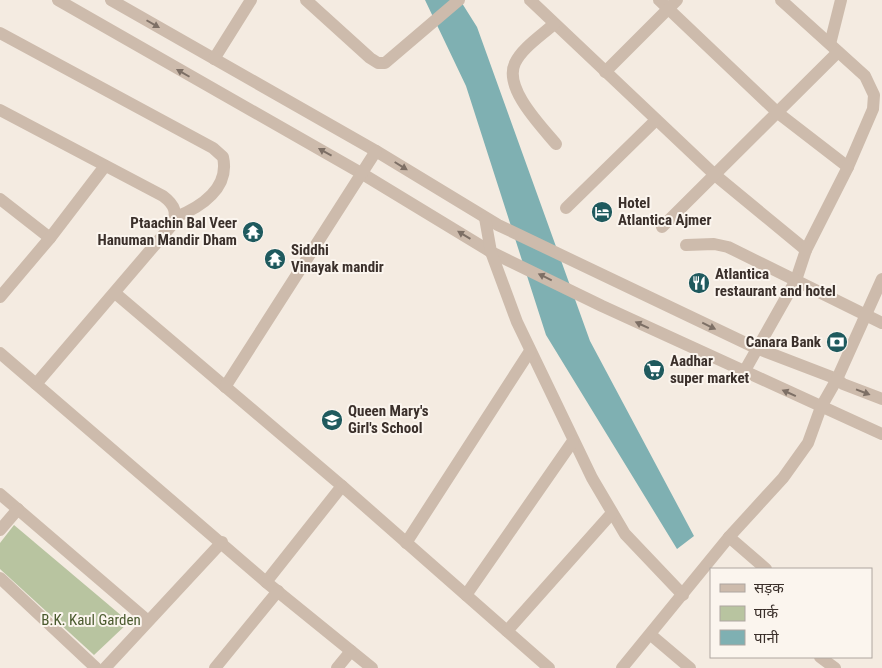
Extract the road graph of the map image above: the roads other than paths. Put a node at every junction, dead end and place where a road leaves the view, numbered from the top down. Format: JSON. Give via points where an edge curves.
{"nodes":[{"id":1,"x":58,"y":0,"type":"edge"},
{"id":2,"x":111,"y":0,"type":"edge"},
{"id":3,"x":251,"y":0,"type":"edge"},
{"id":4,"x":459,"y":0,"type":"edge"},
{"id":5,"x":530,"y":0,"type":"edge"},
{"id":6,"x":781,"y":0,"type":"edge"},
{"id":7,"x":841,"y":0,"type":"edge"},
{"id":8,"x":313,"y":2,"type":"edge"},
{"id":9,"x":668,"y":3,"type":"edge"},
{"id":10,"x":554,"y":24,"type":"junction"},
{"id":11,"x":0,"y":33,"type":"edge"},
{"id":12,"x":834,"y":48,"type":"junction"},
{"id":13,"x":214,"y":60,"type":"junction"},
{"id":14,"x":605,"y":72,"type":"junction"},
{"id":15,"x":0,"y":110,"type":"edge"},
{"id":16,"x":778,"y":113,"type":"junction"},
{"id":17,"x":656,"y":120,"type":"junction"},
{"id":18,"x":556,"y":144,"type":"dead end"},
{"id":19,"x":376,"y":151,"type":"junction"},
{"id":20,"x":105,"y":166,"type":"junction"},
{"id":21,"x":848,"y":167,"type":"junction"},
{"id":22,"x":361,"y":173,"type":"junction"},
{"id":23,"x":715,"y":175,"type":"junction"},
{"id":24,"x":0,"y":200,"type":"edge"},
{"id":25,"x":566,"y":208,"type":"dead end"},
{"id":26,"x":176,"y":217,"type":"junction"},
{"id":27,"x":485,"y":218,"type":"junction"},
{"id":28,"x":662,"y":226,"type":"dead end"},
{"id":29,"x":50,"y":238,"type":"junction"},
{"id":30,"x":686,"y":245,"type":"dead end"},
{"id":31,"x":806,"y":250,"type":"junction"},
{"id":32,"x":491,"y":252,"type":"junction"},
{"id":33,"x":882,"y":279,"type":"edge"},
{"id":34,"x":796,"y":280,"type":"junction"},
{"id":35,"x":115,"y":293,"type":"junction"},
{"id":36,"x":0,"y":297,"type":"edge"},
{"id":37,"x":867,"y":315,"type":"junction"},
{"id":38,"x":882,"y":323,"type":"edge"},
{"id":39,"x":756,"y":348,"type":"junction"},
{"id":40,"x":530,"y":351,"type":"junction"},
{"id":41,"x":0,"y":353,"type":"edge"},
{"id":42,"x":744,"y":372,"type":"junction"},
{"id":43,"x":837,"y":379,"type":"junction"},
{"id":44,"x":36,"y":384,"type":"junction"},
{"id":45,"x":225,"y":387,"type":"junction"},
{"id":46,"x":882,"y":399,"type":"edge"},
{"id":47,"x":821,"y":407,"type":"junction"},
{"id":48,"x":882,"y":434,"type":"edge"},
{"id":49,"x":574,"y":441,"type":"junction"},
{"id":50,"x":342,"y":486,"type":"junction"},
{"id":51,"x":0,"y":494,"type":"edge"},
{"id":52,"x":18,"y":509,"type":"junction"},
{"id":53,"x":612,"y":513,"type":"junction"},
{"id":54,"x":0,"y":530,"type":"edge"},
{"id":55,"x":727,"y":541,"type":"junction"},
{"id":56,"x":222,"y":542,"type":"junction"},
{"id":57,"x":406,"y":543,"type":"junction"},
{"id":58,"x":708,"y":568,"type":"edge"},
{"id":59,"x":765,"y":568,"type":"edge"},
{"id":60,"x":0,"y":578,"type":"edge"},
{"id":61,"x":266,"y":582,"type":"junction"},
{"id":62,"x":278,"y":591,"type":"junction"},
{"id":63,"x":466,"y":595,"type":"junction"},
{"id":64,"x":683,"y":595,"type":"junction"},
{"id":65,"x":148,"y":620,"type":"junction"},
{"id":66,"x":507,"y":631,"type":"junction"},
{"id":67,"x":651,"y":635,"type":"junction"},
{"id":68,"x":351,"y":651,"type":"junction"},
{"id":69,"x":821,"y":658,"type":"edge"},
{"id":70,"x":96,"y":668,"type":"edge"},
{"id":71,"x":105,"y":668,"type":"edge"},
{"id":72,"x":215,"y":668,"type":"edge"},
{"id":73,"x":337,"y":668,"type":"edge"},
{"id":74,"x":372,"y":668,"type":"edge"},
{"id":75,"x":549,"y":668,"type":"edge"},
{"id":76,"x":622,"y":668,"type":"edge"},
{"id":77,"x":690,"y":668,"type":"edge"},
{"id":78,"x":835,"y":668,"type":"edge"}],
"edges":[{"from":22,"to":1,"type":"street","one_way":true},
{"from":2,"to":13,"type":"street","one_way":true},
{"from":3,"to":13,"type":"street"},
{"from":4,"to":8,"type":"street","via":[[385,63],[370,58]]},
{"from":5,"to":10,"type":"street"},
{"from":6,"to":12,"type":"street"},
{"from":7,"to":12,"type":"street"},
{"from":9,"to":14,"type":"street"},
{"from":9,"to":16,"type":"street"},
{"from":10,"to":14,"type":"street"},
{"from":10,"to":18,"type":"street","via":[[519,56],[514,72],[523,103]]},
{"from":11,"to":26,"type":"street","via":[[213,148],[222,157],[223,173],[215,192],[204,203]]},
{"from":12,"to":16,"type":"street"},
{"from":12,"to":21,"type":"street","via":[[865,76],[874,95],[873,109]]},
{"from":13,"to":19,"type":"street"},
{"from":14,"to":17,"type":"street"},
{"from":15,"to":20,"type":"street"},
{"from":16,"to":21,"type":"street"},
{"from":16,"to":23,"type":"street"},
{"from":17,"to":23,"type":"street"},
{"from":17,"to":25,"type":"street"},
{"from":19,"to":22,"type":"street"},
{"from":19,"to":27,"type":"street","one_way":true},
{"from":20,"to":26,"type":"street","via":[[163,196],[175,209]]},
{"from":20,"to":29,"type":"street"},
{"from":21,"to":31,"type":"street"},
{"from":32,"to":22,"type":"street","one_way":true},
{"from":22,"to":45,"type":"street"},
{"from":23,"to":28,"type":"street"},
{"from":23,"to":31,"type":"street"},
{"from":24,"to":29,"type":"street"},
{"from":26,"to":35,"type":"street"},
{"from":27,"to":32,"type":"street"},
{"from":27,"to":39,"type":"street","one_way":true},
{"from":29,"to":36,"type":"street"},
{"from":30,"to":34,"type":"street","via":[[728,247]]},
{"from":31,"to":34,"type":"street"},
{"from":32,"to":40,"type":"street"},
{"from":42,"to":32,"type":"street","one_way":true},
{"from":33,"to":37,"type":"street"},
{"from":34,"to":37,"type":"street"},
{"from":34,"to":39,"type":"street"},
{"from":35,"to":44,"type":"street"},
{"from":35,"to":45,"type":"street"},
{"from":37,"to":38,"type":"street"},
{"from":37,"to":43,"type":"street"},
{"from":39,"to":42,"type":"street"},
{"from":39,"to":43,"type":"street"},
{"from":40,"to":49,"type":"street"},
{"from":40,"to":57,"type":"street"},
{"from":41,"to":44,"type":"street"},
{"from":47,"to":42,"type":"street","one_way":true},
{"from":43,"to":46,"type":"street","one_way":true},
{"from":43,"to":47,"type":"street"},
{"from":44,"to":56,"type":"street"},
{"from":45,"to":50,"type":"street"},
{"from":47,"to":48,"type":"street"},
{"from":47,"to":55,"type":"street","via":[[808,443],[783,478]]},
{"from":49,"to":53,"type":"street"},
{"from":49,"to":63,"type":"street"},
{"from":50,"to":57,"type":"street"},
{"from":50,"to":61,"type":"street"},
{"from":51,"to":52,"type":"street"},
{"from":52,"to":54,"type":"street"},
{"from":52,"to":65,"type":"street"},
{"from":53,"to":64,"type":"street","via":[[643,555]]},
{"from":53,"to":66,"type":"street"},
{"from":55,"to":58,"type":"street"},
{"from":55,"to":59,"type":"street"},
{"from":56,"to":61,"type":"street"},
{"from":56,"to":65,"type":"street"},
{"from":57,"to":63,"type":"street"},
{"from":58,"to":64,"type":"street"},
{"from":60,"to":70,"type":"street"},
{"from":61,"to":62,"type":"street"},
{"from":62,"to":68,"type":"street"},
{"from":62,"to":72,"type":"street"},
{"from":63,"to":66,"type":"street"},
{"from":64,"to":67,"type":"street"},
{"from":65,"to":71,"type":"street"},
{"from":66,"to":75,"type":"street"},
{"from":67,"to":76,"type":"street"},
{"from":67,"to":77,"type":"street"},
{"from":68,"to":73,"type":"street"},
{"from":68,"to":74,"type":"street"},
{"from":69,"to":78,"type":"street"}]}
